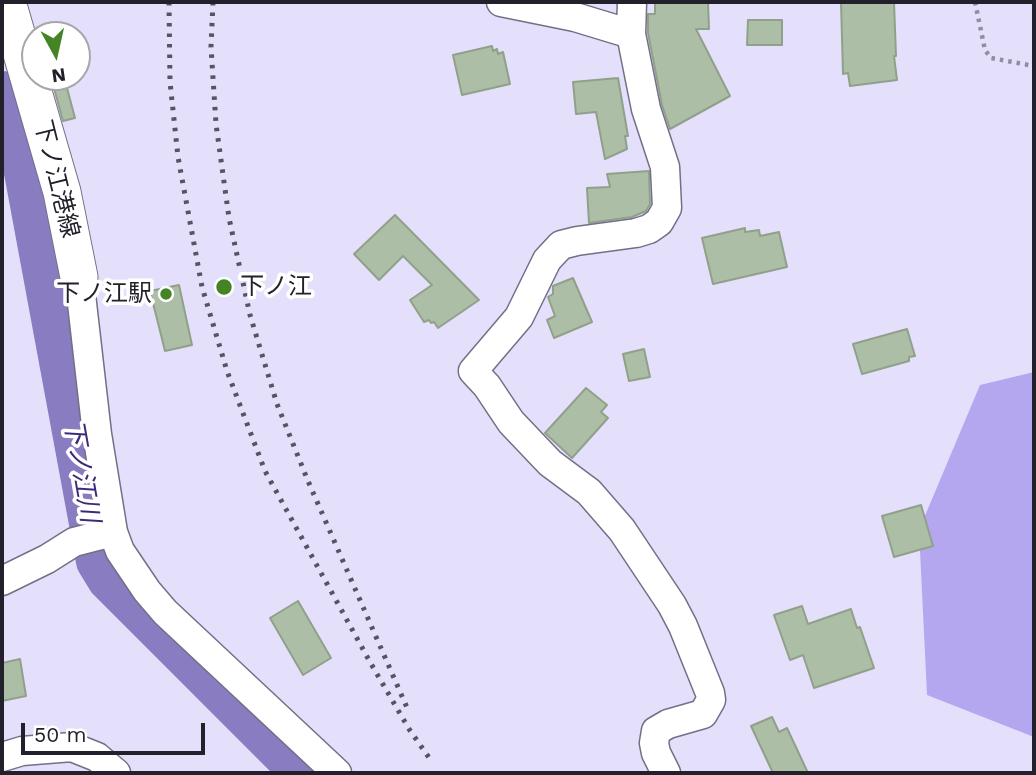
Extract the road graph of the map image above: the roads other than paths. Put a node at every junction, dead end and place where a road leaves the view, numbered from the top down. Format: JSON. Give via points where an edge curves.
{"nodes":[{"id":1,"x":7,"y":2,"type":"edge"},
{"id":2,"x":501,"y":2,"type":"edge"},
{"id":3,"x":632,"y":2,"type":"edge"},
{"id":4,"x":631,"y":34,"type":"junction"},
{"id":5,"x":2,"y":60,"type":"edge"},
{"id":6,"x":41,"y":120,"type":"junction"},
{"id":7,"x":79,"y":277,"type":"joint"},
{"id":8,"x":99,"y":536,"type":"junction"},
{"id":9,"x":2,"y":580,"type":"edge"},
{"id":10,"x":2,"y":757,"type":"edge"},
{"id":11,"x":116,"y":773,"type":"edge"},
{"id":12,"x":337,"y":773,"type":"edge"},
{"id":13,"x":666,"y":773,"type":"edge"}],
"edges":[{"from":1,"to":6,"type":"main road","name":"下ノ江港線"},
{"from":2,"to":4,"type":"street"},
{"from":3,"to":4,"type":"street"},
{"from":4,"to":13,"type":"street","via":[[642,93],[665,167],[664,216],[636,233],[561,246],[547,260],[519,317],[473,371],[511,422],[550,463],[589,492],[622,530],[673,605],[711,700],[703,714],[656,731],[656,753]]},
{"from":5,"to":6,"type":"street","via":[[14,72]]},
{"from":6,"to":7,"type":"main road","name":"下ノ江港線"},
{"from":7,"to":8,"type":"street","via":[[97,434]]},
{"from":8,"to":9,"type":"street"},
{"from":8,"to":12,"type":"street","via":[[125,560],[165,612]]},
{"from":10,"to":11,"type":"street","via":[[72,747],[97,757]]}]}
